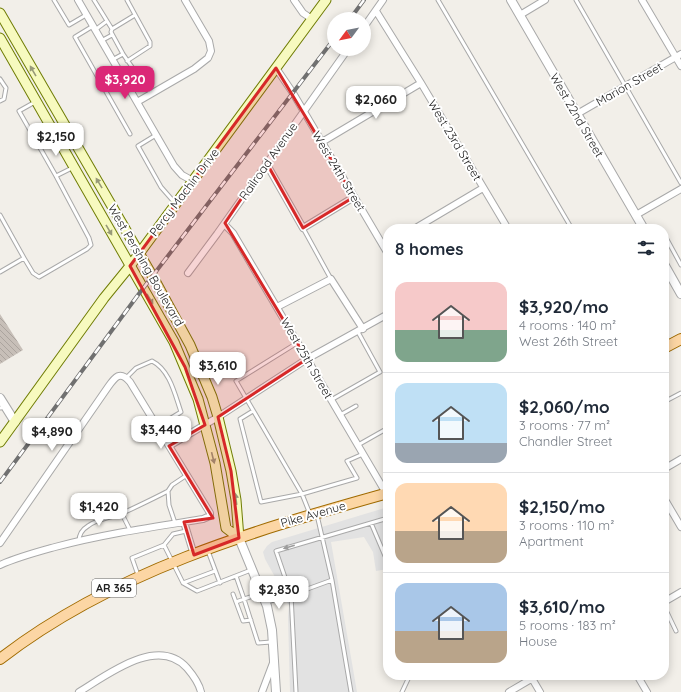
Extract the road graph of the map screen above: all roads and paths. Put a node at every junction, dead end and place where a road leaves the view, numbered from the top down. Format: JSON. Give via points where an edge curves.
{"nodes":[{"id":1,"x":54,"y":0,"type":"edge"},
{"id":2,"x":79,"y":0,"type":"edge"},
{"id":3,"x":94,"y":0,"type":"edge"},
{"id":4,"x":127,"y":0,"type":"edge"},
{"id":5,"x":185,"y":0,"type":"edge"},
{"id":6,"x":294,"y":0,"type":"edge"},
{"id":7,"x":326,"y":0,"type":"edge"},
{"id":8,"x":383,"y":0,"type":"edge"},
{"id":9,"x":438,"y":0,"type":"edge"},
{"id":10,"x":511,"y":0,"type":"edge"},
{"id":11,"x":545,"y":0,"type":"edge"},
{"id":12,"x":576,"y":0,"type":"edge"},
{"id":13,"x":642,"y":0,"type":"edge"},
{"id":14,"x":376,"y":10,"type":"junction"},
{"id":15,"x":0,"y":13,"type":"edge"},
{"id":16,"x":86,"y":15,"type":"junction"},
{"id":17,"x":135,"y":15,"type":"junction"},
{"id":18,"x":520,"y":15,"type":"junction"},
{"id":19,"x":371,"y":17,"type":"edge"},
{"id":20,"x":312,"y":18,"type":"junction"},
{"id":21,"x":106,"y":21,"type":"junction"},
{"id":22,"x":94,"y":28,"type":"junction"},
{"id":23,"x":112,"y":29,"type":"junction"},
{"id":24,"x":112,"y":35,"type":"junction"},
{"id":25,"x":0,"y":38,"type":"edge"},
{"id":26,"x":101,"y":41,"type":"junction"},
{"id":27,"x":123,"y":54,"type":"junction"},
{"id":28,"x":343,"y":56,"type":"edge"},
{"id":29,"x":678,"y":56,"type":"edge"},
{"id":30,"x":112,"y":60,"type":"junction"},
{"id":31,"x":127,"y":60,"type":"junction"},
{"id":32,"x":681,"y":66,"type":"edge"},
{"id":33,"x":132,"y":67,"type":"junction"},
{"id":34,"x":276,"y":68,"type":"junction"},
{"id":35,"x":119,"y":71,"type":"junction"},
{"id":36,"x":0,"y":78,"type":"edge"},
{"id":37,"x":100,"y":81,"type":"junction"},
{"id":38,"x":421,"y":83,"type":"junction"},
{"id":39,"x":625,"y":86,"type":"junction"},
{"id":40,"x":151,"y":94,"type":"junction"},
{"id":41,"x":0,"y":101,"type":"edge"},
{"id":42,"x":36,"y":101,"type":"junction"},
{"id":43,"x":137,"y":102,"type":"junction"},
{"id":44,"x":303,"y":111,"type":"junction"},
{"id":45,"x":577,"y":114,"type":"junction"},
{"id":46,"x":130,"y":134,"type":"dead end"},
{"id":47,"x":156,"y":134,"type":"junction"},
{"id":48,"x":322,"y":142,"type":"junction"},
{"id":49,"x":266,"y":163,"type":"junction"},
{"id":50,"x":74,"y":167,"type":"junction"},
{"id":51,"x":56,"y":176,"type":"junction"},
{"id":52,"x":193,"y":181,"type":"junction"},
{"id":53,"x":681,"y":182,"type":"edge"},
{"id":54,"x":483,"y":188,"type":"junction"},
{"id":55,"x":681,"y":189,"type":"edge"},
{"id":56,"x":354,"y":197,"type":"junction"},
{"id":57,"x":175,"y":203,"type":"junction"},
{"id":58,"x":0,"y":215,"type":"edge"},
{"id":59,"x":636,"y":215,"type":"junction"},
{"id":60,"x":224,"y":224,"type":"junction"},
{"id":61,"x":422,"y":224,"type":"edge"},
{"id":62,"x":505,"y":224,"type":"edge"},
{"id":63,"x":569,"y":224,"type":"edge"},
{"id":64,"x":641,"y":224,"type":"edge"},
{"id":65,"x":303,"y":228,"type":"junction"},
{"id":66,"x":383,"y":240,"type":"edge"},
{"id":67,"x":669,"y":243,"type":"edge"},
{"id":68,"x":139,"y":253,"type":"junction"},
{"id":69,"x":24,"y":258,"type":"junction"},
{"id":70,"x":681,"y":265,"type":"edge"},
{"id":71,"x":130,"y":266,"type":"junction"},
{"id":72,"x":0,"y":272,"type":"edge"},
{"id":73,"x":188,"y":272,"type":"dead end"},
{"id":74,"x":669,"y":273,"type":"edge"},
{"id":75,"x":331,"y":279,"type":"junction"},
{"id":76,"x":681,"y":294,"type":"edge"},
{"id":77,"x":277,"y":306,"type":"junction"},
{"id":78,"x":383,"y":317,"type":"edge"},
{"id":79,"x":360,"y":331,"type":"junction"},
{"id":80,"x":681,"y":339,"type":"edge"},
{"id":81,"x":298,"y":343,"type":"junction"},
{"id":82,"x":669,"y":345,"type":"edge"},
{"id":83,"x":307,"y":359,"type":"junction"},
{"id":84,"x":126,"y":378,"type":"junction"},
{"id":85,"x":681,"y":392,"type":"edge"},
{"id":86,"x":246,"y":399,"type":"junction"},
{"id":87,"x":669,"y":399,"type":"edge"},
{"id":88,"x":331,"y":400,"type":"junction"},
{"id":89,"x":1,"y":406,"type":"edge"},
{"id":90,"x":356,"y":406,"type":"dead end"},
{"id":91,"x":253,"y":410,"type":"junction"},
{"id":92,"x":340,"y":415,"type":"junction"},
{"id":93,"x":218,"y":417,"type":"junction"},
{"id":94,"x":15,"y":422,"type":"junction"},
{"id":95,"x":205,"y":424,"type":"junction"},
{"id":96,"x":158,"y":426,"type":"junction"},
{"id":97,"x":383,"y":431,"type":"edge"},
{"id":98,"x":0,"y":442,"type":"edge"},
{"id":99,"x":358,"y":445,"type":"junction"},
{"id":100,"x":169,"y":446,"type":"junction"},
{"id":101,"x":363,"y":454,"type":"junction"},
{"id":102,"x":681,"y":459,"type":"edge"},
{"id":103,"x":669,"y":466,"type":"edge"},
{"id":104,"x":187,"y":475,"type":"junction"},
{"id":105,"x":383,"y":487,"type":"edge"},
{"id":106,"x":168,"y":491,"type":"junction"},
{"id":107,"x":302,"y":494,"type":"junction"},
{"id":108,"x":383,"y":495,"type":"edge"},
{"id":109,"x":669,"y":507,"type":"edge"},
{"id":110,"x":122,"y":514,"type":"junction"},
{"id":111,"x":313,"y":514,"type":"junction"},
{"id":112,"x":383,"y":519,"type":"edge"},
{"id":113,"x":184,"y":522,"type":"junction"},
{"id":114,"x":175,"y":523,"type":"junction"},
{"id":115,"x":371,"y":523,"type":"junction"},
{"id":116,"x":681,"y":527,"type":"edge"},
{"id":117,"x":130,"y":530,"type":"junction"},
{"id":118,"x":186,"y":531,"type":"junction"},
{"id":119,"x":322,"y":537,"type":"junction"},
{"id":120,"x":239,"y":538,"type":"junction"},
{"id":121,"x":79,"y":541,"type":"junction"},
{"id":122,"x":0,"y":542,"type":"edge"},
{"id":123,"x":164,"y":545,"type":"junction"},
{"id":124,"x":207,"y":550,"type":"junction"},
{"id":125,"x":383,"y":551,"type":"edge"},
{"id":126,"x":194,"y":555,"type":"junction"},
{"id":127,"x":173,"y":563,"type":"junction"},
{"id":128,"x":0,"y":565,"type":"edge"},
{"id":129,"x":252,"y":569,"type":"junction"},
{"id":130,"x":215,"y":571,"type":"junction"},
{"id":131,"x":138,"y":576,"type":"junction"},
{"id":132,"x":236,"y":576,"type":"junction"},
{"id":133,"x":332,"y":580,"type":"junction"},
{"id":134,"x":183,"y":583,"type":"junction"},
{"id":135,"x":220,"y":583,"type":"junction"},
{"id":136,"x":681,"y":592,"type":"edge"},
{"id":137,"x":263,"y":593,"type":"junction"},
{"id":138,"x":233,"y":594,"type":"dead end"},
{"id":139,"x":291,"y":595,"type":"junction"},
{"id":140,"x":244,"y":599,"type":"junction"},
{"id":141,"x":669,"y":599,"type":"edge"},
{"id":142,"x":236,"y":602,"type":"junction"},
{"id":143,"x":266,"y":602,"type":"junction"},
{"id":144,"x":669,"y":616,"type":"edge"},
{"id":145,"x":251,"y":620,"type":"junction"},
{"id":146,"x":676,"y":631,"type":"dead end"},
{"id":147,"x":273,"y":642,"type":"junction"},
{"id":148,"x":0,"y":659,"type":"edge"},
{"id":149,"x":274,"y":660,"type":"junction"},
{"id":150,"x":408,"y":680,"type":"edge"},
{"id":151,"x":527,"y":680,"type":"edge"},
{"id":152,"x":533,"y":680,"type":"edge"},
{"id":153,"x":640,"y":680,"type":"edge"},
{"id":154,"x":83,"y":691,"type":"edge"},
{"id":155,"x":201,"y":692,"type":"edge"},
{"id":156,"x":262,"y":692,"type":"edge"},
{"id":157,"x":276,"y":692,"type":"edge"},
{"id":158,"x":296,"y":692,"type":"edge"},
{"id":159,"x":351,"y":692,"type":"edge"},
{"id":160,"x":402,"y":692,"type":"edge"},
{"id":161,"x":509,"y":692,"type":"edge"},
{"id":162,"x":540,"y":692,"type":"edge"},
{"id":163,"x":647,"y":692,"type":"edge"}],
"edges":[{"from":1,"to":16,"type":"lane","via":[[69,26]]},
{"from":2,"to":16,"type":"street"},
{"from":3,"to":21,"type":"lane"},
{"from":4,"to":17,"type":"lane"},
{"from":5,"to":40,"type":"street","via":[[209,41],[211,50],[208,58],[194,69]]},
{"from":6,"to":20,"type":"street","via":[[303,13]]},
{"from":7,"to":20,"type":"main road","name":"Percy Machin Drive"},
{"from":8,"to":14,"type":"street"},
{"from":9,"to":63,"type":"lane"},
{"from":10,"to":18,"type":"street","name":"West 22nd Street"},
{"from":11,"to":18,"type":"street"},
{"from":12,"to":39,"type":"lane"},
{"from":13,"to":29,"type":"street"},
{"from":14,"to":19,"type":"street"},
{"from":14,"to":38,"type":"street","name":"West 23rd Street"},
{"from":68,"to":15,"type":"main road","name":"West Pershing Boulevard","one_way":true},
{"from":16,"to":22,"type":"street"},
{"from":17,"to":23,"type":"lane"},
{"from":17,"to":31,"type":"lane","via":[[150,46]]},
{"from":18,"to":45,"type":"street","name":"West 22nd Street"},
{"from":20,"to":34,"type":"main road","name":"Percy Machin Drive"},
{"from":21,"to":22,"type":"lane"},
{"from":21,"to":23,"type":"lane"},
{"from":22,"to":26,"type":"street"},
{"from":22,"to":37,"type":"lane","via":[[75,37]]},
{"from":23,"to":24,"type":"lane"},
{"from":24,"to":26,"type":"lane"},
{"from":24,"to":27,"type":"lane"},
{"from":25,"to":42,"type":"main road","name":"West Pershing Boulevard","via":[[4,51]]},
{"from":26,"to":30,"type":"street"},
{"from":27,"to":30,"type":"lane"},
{"from":27,"to":31,"type":"lane"},
{"from":28,"to":44,"type":"street","name":"Railroad Avenue"},
{"from":29,"to":32,"type":"street"},
{"from":29,"to":39,"type":"street","name":"Marion Street"},
{"from":30,"to":35,"type":"street"},
{"from":31,"to":33,"type":"lane"},
{"from":33,"to":35,"type":"lane"},
{"from":33,"to":40,"type":"lane"},
{"from":34,"to":44,"type":"street","name":"West 24th Street"},
{"from":34,"to":52,"type":"main road","name":"Percy Machin Drive"},
{"from":35,"to":37,"type":"lane"},
{"from":35,"to":43,"type":"street"},
{"from":36,"to":41,"type":"lane","via":[[6,88],[4,98]]},
{"from":37,"to":46,"type":"lane"},
{"from":38,"to":48,"type":"street"},
{"from":38,"to":54,"type":"street","name":"West 23rd Street"},
{"from":39,"to":45,"type":"street","name":"Marion Street"},
{"from":39,"to":53,"type":"lane"},
{"from":40,"to":43,"type":"street"},
{"from":42,"to":50,"type":"main road","name":"West Pershing Boulevard"},
{"from":42,"to":51,"type":"lane","via":[[19,111]]},
{"from":43,"to":47,"type":"street"},
{"from":44,"to":48,"type":"street","name":"West 24th Street"},
{"from":44,"to":49,"type":"street","name":"Railroad Avenue"},
{"from":45,"to":59,"type":"street","name":"West 22nd Street"},
{"from":47,"to":52,"type":"street","via":[[174,166],[182,175]]},
{"from":47,"to":57,"type":"lane","via":[[138,146],[161,187]]},
{"from":48,"to":56,"type":"street","name":"West 24th Street"},
{"from":49,"to":60,"type":"street","name":"Railroad Avenue"},
{"from":49,"to":65,"type":"street"},
{"from":50,"to":51,"type":"lane"},
{"from":50,"to":71,"type":"main road","name":"West Pershing Boulevard","one_way":true},
{"from":51,"to":69,"type":"lane","via":[[91,245],[39,277]]},
{"from":52,"to":57,"type":"main road","name":"Percy Machin Drive"},
{"from":54,"to":61,"type":"street"},
{"from":54,"to":62,"type":"street","name":"West 23rd Street"},
{"from":55,"to":59,"type":"street"},
{"from":56,"to":65,"type":"street"},
{"from":56,"to":66,"type":"street","name":"West 24th Street"},
{"from":57,"to":68,"type":"main road","name":"Percy Machin Drive"},
{"from":58,"to":69,"type":"lane"},
{"from":59,"to":64,"type":"street","name":"West 22nd Street"},
{"from":60,"to":73,"type":"street","name":"Railroad Avenue"},
{"from":60,"to":77,"type":"street","name":"West 25th Street","via":[[233,233]]},
{"from":65,"to":75,"type":"lane"},
{"from":67,"to":70,"type":"lane"},
{"from":68,"to":71,"type":"main road","name":"Percy Machin Drive"},
{"from":68,"to":93,"type":"main road","name":"West Pershing Boulevard","via":[[190,345]]},
{"from":69,"to":72,"type":"lane"},
{"from":71,"to":94,"type":"main road","name":"Percy Machin Drive"},
{"from":71,"to":95,"type":"main road","name":"West Pershing Boulevard","one_way":true,"via":[[174,342],[198,399]]},
{"from":74,"to":76,"type":"street"},
{"from":75,"to":77,"type":"street"},
{"from":75,"to":79,"type":"street"},
{"from":77,"to":81,"type":"street","name":"West 25th Street"},
{"from":78,"to":79,"type":"street"},
{"from":79,"to":83,"type":"street"},
{"from":79,"to":88,"type":"lane","via":[[380,372]]},
{"from":80,"to":82,"type":"main road"},
{"from":81,"to":83,"type":"street","name":"West 25th Street"},
{"from":81,"to":86,"type":"lane","via":[[236,381]]},
{"from":83,"to":86,"type":"street"},
{"from":83,"to":88,"type":"street","name":"West 25th Street"},
{"from":84,"to":96,"type":"street"},
{"from":84,"to":96,"type":"lane","via":[[136,368],[152,361],[158,364],[168,377],[181,412]]},
{"from":84,"to":122,"type":"street","via":[[119,375],[114,379]]},
{"from":85,"to":87,"type":"lane"},
{"from":86,"to":91,"type":"lane"},
{"from":86,"to":93,"type":"street"},
{"from":88,"to":92,"type":"street","name":"West 25th Street"},
{"from":89,"to":94,"type":"street"},
{"from":90,"to":92,"type":"lane"},
{"from":91,"to":107,"type":"lane"},
{"from":91,"to":107,"type":"lane","via":[[240,419],[261,502]]},
{"from":92,"to":99,"type":"street","name":"West 25th Street"},
{"from":93,"to":95,"type":"street"},
{"from":120,"to":93,"type":"main road","name":"West Pershing Boulevard","one_way":true,"via":[[232,471]]},
{"from":94,"to":98,"type":"main road","name":"Percy Machin Drive"},
{"from":95,"to":100,"type":"street"},
{"from":95,"to":120,"type":"main road","name":"West Pershing Boulevard","one_way":true,"via":[[215,463],[226,528]]},
{"from":96,"to":100,"type":"street"},
{"from":97,"to":99,"type":"lane"},
{"from":99,"to":101,"type":"street","name":"West 25th Street"},
{"from":100,"to":104,"type":"street"},
{"from":101,"to":105,"type":"street","name":"West 25th Street"},
{"from":101,"to":107,"type":"lane","via":[[348,461],[356,478]]},
{"from":102,"to":103,"type":"street"},
{"from":104,"to":106,"type":"lane"},
{"from":104,"to":113,"type":"street","via":[[210,516]]},
{"from":106,"to":110,"type":"lane"},
{"from":106,"to":114,"type":"lane","via":[[169,505]]},
{"from":107,"to":111,"type":"lane"},
{"from":108,"to":111,"type":"main road","name":"Pike Avenue","number":"AR 365"},
{"from":109,"to":116,"type":"street"},
{"from":110,"to":117,"type":"lane"},
{"from":110,"to":121,"type":"lane","via":[[90,524],[82,531]]},
{"from":111,"to":119,"type":"lane"},
{"from":111,"to":120,"type":"main road","name":"Pike Avenue","number":"AR 365"},
{"from":112,"to":115,"type":"lane"},
{"from":113,"to":114,"type":"street"},
{"from":113,"to":118,"type":"street"},
{"from":114,"to":117,"type":"street"},
{"from":115,"to":119,"type":"lane"},
{"from":115,"to":125,"type":"lane"},
{"from":117,"to":121,"type":"street"},
{"from":118,"to":123,"type":"lane","via":[[173,534]]},
{"from":118,"to":126,"type":"street"},
{"from":119,"to":133,"type":"lane"},
{"from":119,"to":139,"type":"lane","one_way":true,"via":[[276,551]]},
{"from":120,"to":124,"type":"main road","number":"AR 365"},
{"from":120,"to":129,"type":"street","name":"West Pershing Boulevard"},
{"from":121,"to":128,"type":"street","via":[[38,551]]},
{"from":123,"to":127,"type":"lane"},
{"from":123,"to":131,"type":"lane","via":[[132,558]]},
{"from":124,"to":126,"type":"main road","number":"AR 365"},
{"from":124,"to":130,"type":"lane"},
{"from":126,"to":127,"type":"main road","number":"AR 365"},
{"from":127,"to":131,"type":"main road","number":"AR 365"},
{"from":127,"to":134,"type":"lane"},
{"from":129,"to":132,"type":"lane"},
{"from":129,"to":137,"type":"street","name":"West Pershing Boulevard"},
{"from":130,"to":134,"type":"lane"},
{"from":130,"to":135,"type":"lane"},
{"from":131,"to":148,"type":"main road","number":"AR 365","via":[[71,611]]},
{"from":132,"to":135,"type":"lane","via":[[228,582]]},
{"from":132,"to":140,"type":"lane"},
{"from":133,"to":139,"type":"lane"},
{"from":133,"to":159,"type":"lane"},
{"from":134,"to":135,"type":"lane","via":[[197,591]]},
{"from":136,"to":141,"type":"street"},
{"from":137,"to":140,"type":"lane"},
{"from":137,"to":143,"type":"street","name":"West Pershing Boulevard"},
{"from":138,"to":142,"type":"lane"},
{"from":139,"to":143,"type":"lane"},
{"from":139,"to":158,"type":"lane"},
{"from":140,"to":142,"type":"lane"},
{"from":140,"to":145,"type":"lane"},
{"from":142,"to":145,"type":"lane","via":[[243,621]]},
{"from":143,"to":147,"type":"street","name":"West Pershing Boulevard"},
{"from":144,"to":146,"type":"lane"},
{"from":145,"to":147,"type":"lane","via":[[258,643]]},
{"from":147,"to":149,"type":"street","name":"West Pershing Boulevard"},
{"from":149,"to":156,"type":"street"},
{"from":149,"to":157,"type":"street","name":"West Pershing Boulevard"},
{"from":150,"to":160,"type":"lane"},
{"from":151,"to":161,"type":"street"},
{"from":152,"to":162,"type":"street"},
{"from":153,"to":163,"type":"street"},
{"from":154,"to":155,"type":"street","via":[[136,659],[150,655],[176,660],[185,666],[194,676]]}]}
